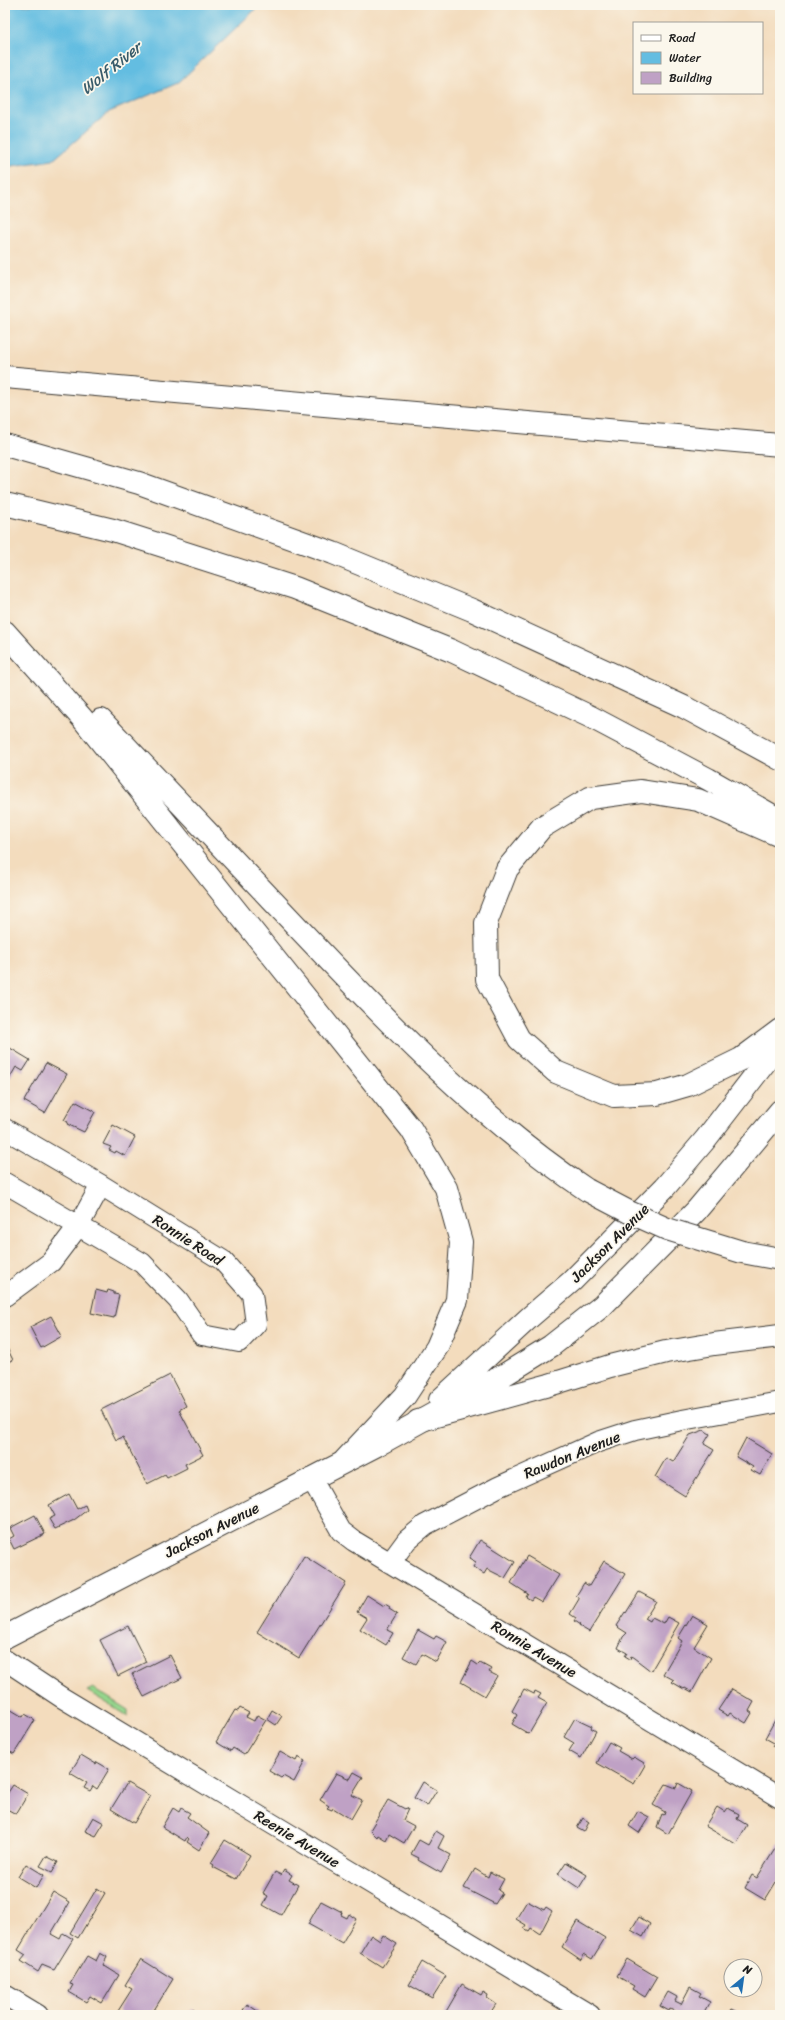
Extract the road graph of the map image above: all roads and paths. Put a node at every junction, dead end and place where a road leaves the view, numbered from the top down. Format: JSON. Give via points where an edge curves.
{"nodes":[{"id":1,"x":5,"y":376,"type":"edge"},
{"id":2,"x":5,"y":445,"type":"edge"},
{"id":3,"x":780,"y":445,"type":"edge"},
{"id":4,"x":5,"y":504,"type":"edge"},
{"id":5,"x":5,"y":631,"type":"edge"},
{"id":6,"x":780,"y":759,"type":"edge"},
{"id":7,"x":780,"y":820,"type":"edge"},
{"id":8,"x":780,"y":836,"type":"edge"},
{"id":9,"x":780,"y":1030,"type":"edge"},
{"id":10,"x":780,"y":1044,"type":"edge"},
{"id":11,"x":780,"y":1111,"type":"edge"},
{"id":12,"x":5,"y":1130,"type":"edge"},
{"id":13,"x":5,"y":1183,"type":"edge"},
{"id":14,"x":101,"y":1185,"type":"junction"},
{"id":15,"x":79,"y":1225,"type":"junction"},
{"id":16,"x":780,"y":1259,"type":"edge"},
{"id":17,"x":5,"y":1296,"type":"edge"},
{"id":18,"x":780,"y":1336,"type":"edge"},
{"id":19,"x":780,"y":1402,"type":"edge"},
{"id":20,"x":418,"y":1421,"type":"junction"},
{"id":21,"x":345,"y":1460,"type":"junction"},
{"id":22,"x":311,"y":1478,"type":"junction"},
{"id":23,"x":390,"y":1563,"type":"junction"},
{"id":24,"x":5,"y":1638,"type":"edge"},
{"id":25,"x":5,"y":1660,"type":"edge"},
{"id":26,"x":780,"y":1798,"type":"edge"},
{"id":27,"x":5,"y":1995,"type":"edge"},
{"id":28,"x":38,"y":2015,"type":"edge"},
{"id":29,"x":590,"y":2015,"type":"edge"}],
"edges":[{"from":1,"to":3,"type":"main road"},
{"from":2,"to":6,"type":"main road","via":[[139,483],[333,553],[472,610],[677,704]]},
{"from":4,"to":7,"type":"main road","via":[[113,530],[295,588],[452,651],[591,717]]},
{"from":5,"to":16,"type":"main road","bridge":true,"via":[[88,707],[374,1008],[484,1112],[552,1166],[587,1190],[629,1212],[667,1228],[742,1252]]},
{"from":5,"to":21,"type":"main road","via":[[82,718],[406,1122],[446,1188],[461,1242],[457,1300],[437,1347],[405,1396]]},
{"from":8,"to":9,"type":"main road","via":[[698,800],[641,791],[590,798],[542,827],[507,869],[486,923],[487,979],[519,1038],[556,1072],[614,1096],[657,1094],[688,1085],[741,1059]]},
{"from":10,"to":20,"type":"main road","name":"Jackson Avenue","via":[[665,1187],[572,1281]]},
{"from":11,"to":20,"type":"main road","name":"Jackson Avenue","via":[[696,1211],[602,1306],[551,1346]]},
{"from":12,"to":14,"type":"street","name":"Ronnie Road"},
{"from":13,"to":15,"type":"street","name":"Ronnie Road"},
{"from":14,"to":15,"type":"street"},
{"from":14,"to":15,"type":"street","name":"Ronnie Road","via":[[222,1260],[252,1294],[256,1324],[238,1342],[202,1335],[178,1300],[142,1263]]},
{"from":15,"to":17,"type":"street","via":[[51,1262]]},
{"from":18,"to":20,"type":"main road","via":[[666,1352]]},
{"from":19,"to":23,"type":"street","name":"Rawdon Avenue","via":[[635,1430],[598,1442],[498,1487],[425,1525],[407,1540]]},
{"from":20,"to":21,"type":"main road","name":"Jackson Avenue"},
{"from":21,"to":22,"type":"main road","name":"Jackson Avenue"},
{"from":22,"to":23,"type":"street","name":"Ronnie Avenue","via":[[341,1531]]},
{"from":22,"to":24,"type":"main road","name":"Jackson Avenue"},
{"from":23,"to":26,"type":"street","name":"Ronnie Avenue"},
{"from":25,"to":29,"type":"street","name":"Reenie Avenue","via":[[61,1697]]},
{"from":27,"to":28,"type":"street"}]}
